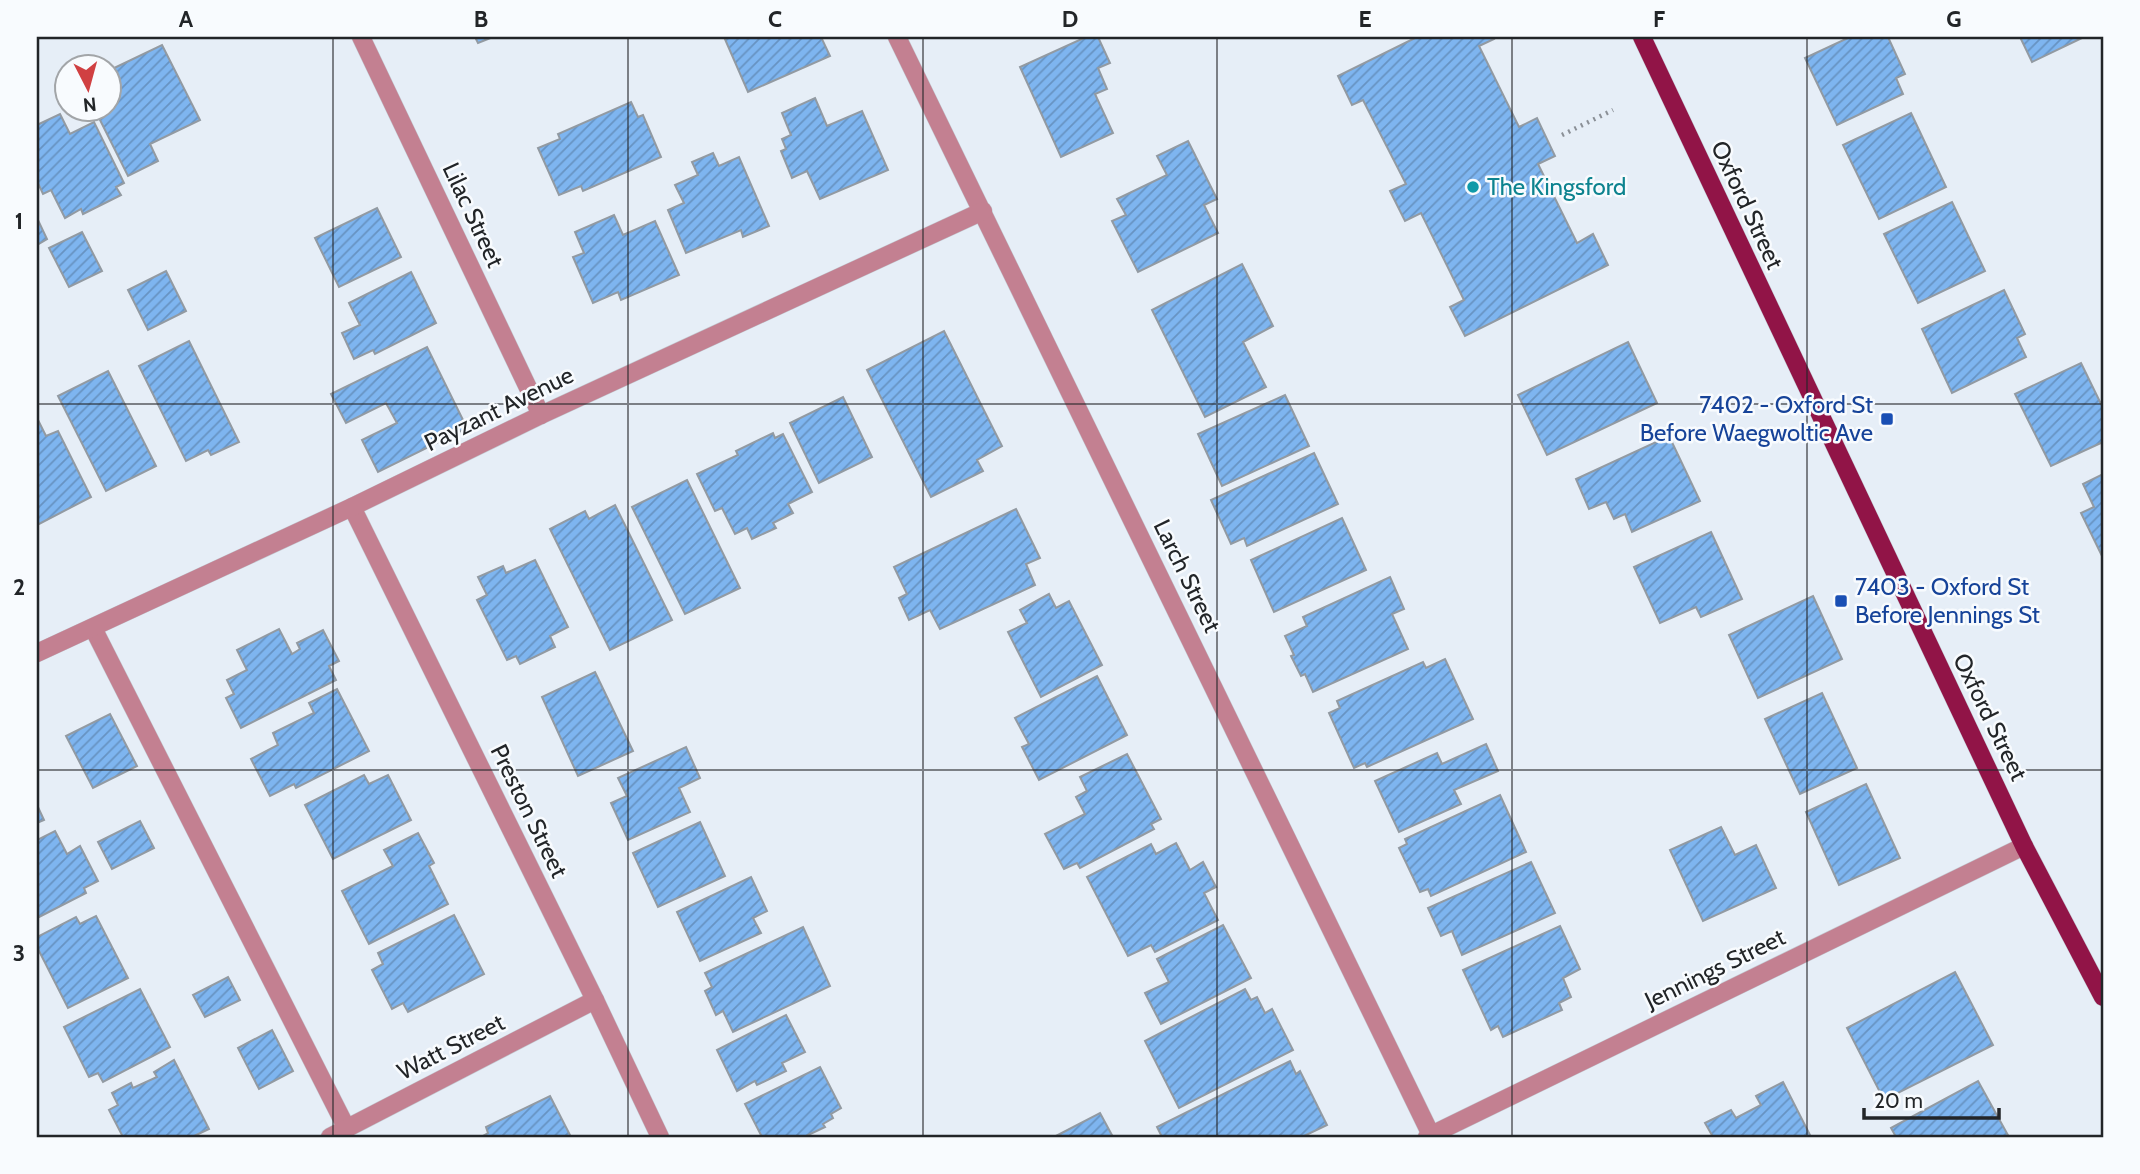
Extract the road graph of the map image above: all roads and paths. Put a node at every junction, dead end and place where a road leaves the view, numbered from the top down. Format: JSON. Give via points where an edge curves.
{"nodes":[{"id":1,"x":362,"y":37,"type":"edge"},
{"id":2,"x":897,"y":37,"type":"edge"},
{"id":3,"x":1643,"y":37,"type":"edge"},
{"id":4,"x":1612,"y":110,"type":"dead end"},
{"id":5,"x":1562,"y":135,"type":"dead end"},
{"id":6,"x":983,"y":211,"type":"junction"},
{"id":7,"x":541,"y":415,"type":"junction"},
{"id":8,"x":352,"y":507,"type":"junction"},
{"id":9,"x":93,"y":628,"type":"junction"},
{"id":10,"x":37,"y":653,"type":"edge"},
{"id":11,"x":2024,"y":846,"type":"junction"},
{"id":12,"x":2103,"y":997,"type":"edge"},
{"id":13,"x":595,"y":1000,"type":"junction"},
{"id":14,"x":347,"y":1129,"type":"junction"},
{"id":15,"x":330,"y":1137,"type":"edge"},
{"id":16,"x":660,"y":1137,"type":"edge"},
{"id":17,"x":1430,"y":1137,"type":"edge"}],
"edges":[{"from":1,"to":7,"type":"street","name":"Lilac Street"},
{"from":2,"to":6,"type":"street","name":"Larch Street"},
{"from":3,"to":11,"type":"main road","name":"Oxford Street"},
{"from":4,"to":5,"type":"path"},
{"from":6,"to":7,"type":"street","name":"Payzant Avenue"},
{"from":6,"to":17,"type":"street","name":"Larch Street"},
{"from":7,"to":8,"type":"street","name":"Payzant Avenue"},
{"from":8,"to":9,"type":"street","name":"Payzant Avenue"},
{"from":8,"to":13,"type":"street","name":"Preston Street"},
{"from":9,"to":10,"type":"street","name":"Payzant Avenue"},
{"from":9,"to":14,"type":"street"},
{"from":11,"to":12,"type":"main road","name":"Oxford Street"},
{"from":11,"to":17,"type":"street","name":"Jennings Street"},
{"from":13,"to":14,"type":"street","name":"Watt Street"},
{"from":13,"to":16,"type":"street","name":"Preston Street"},
{"from":14,"to":15,"type":"street","name":"Watt Street"}]}
